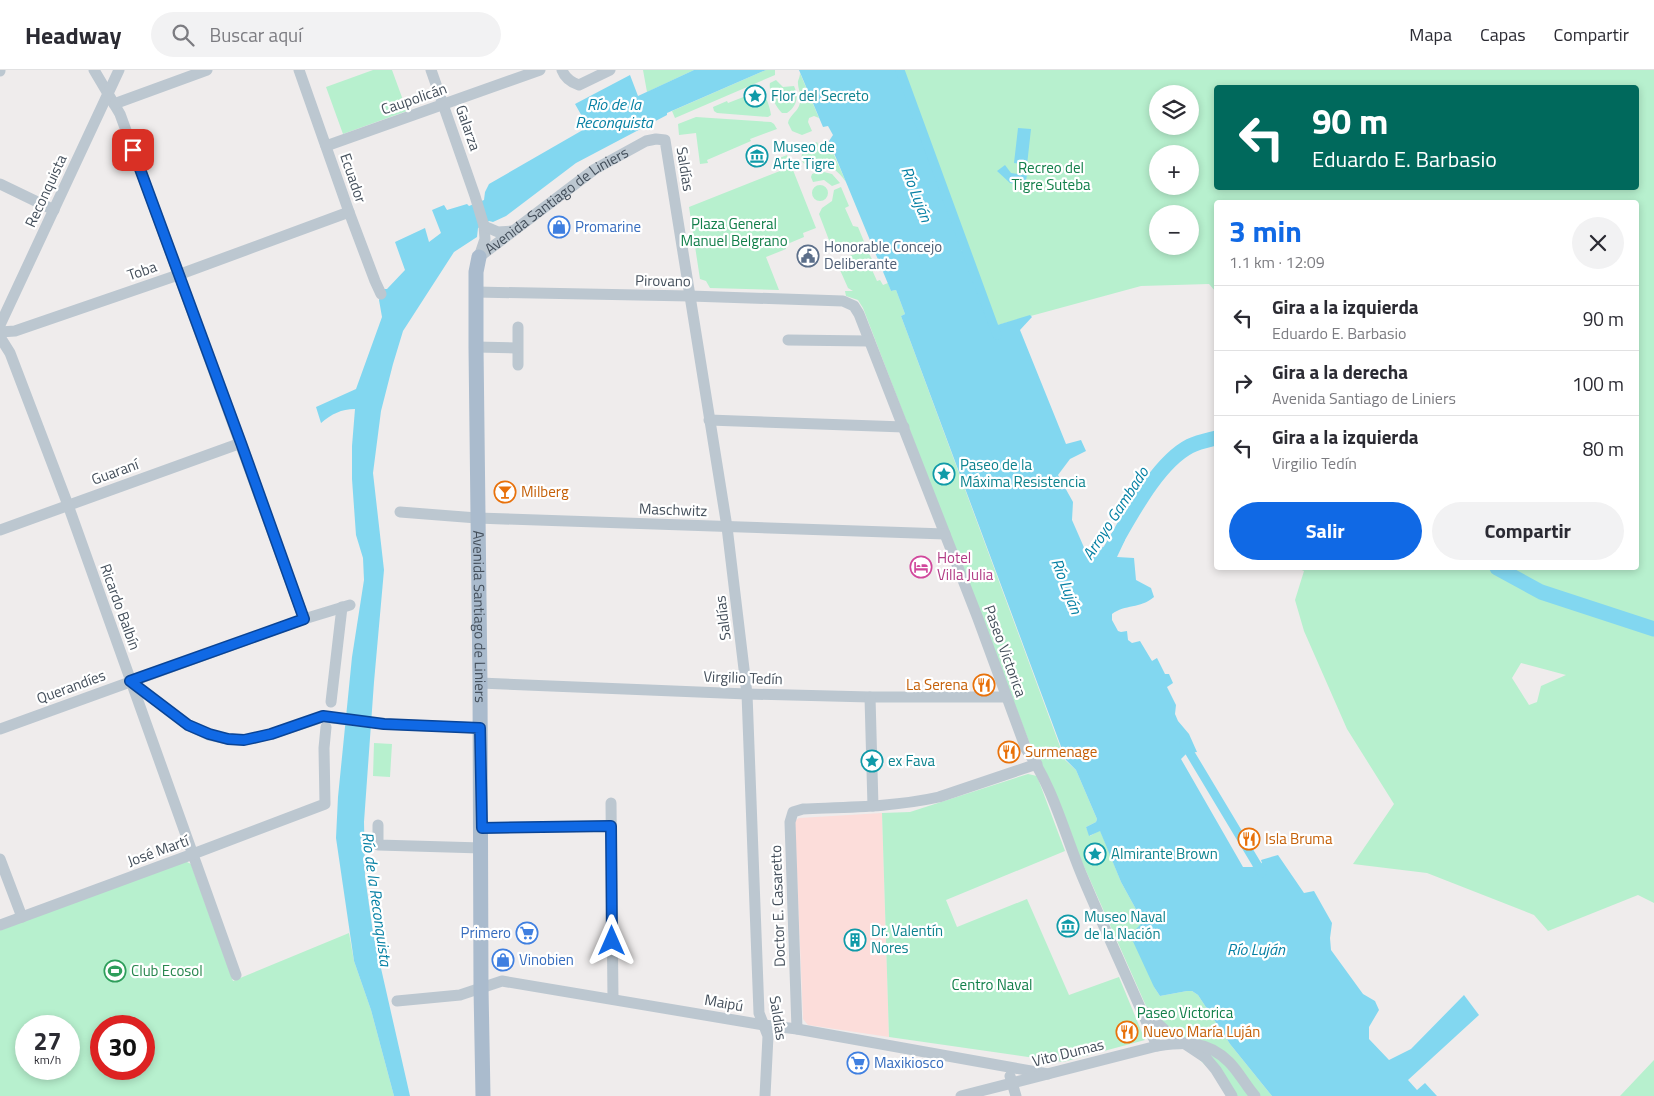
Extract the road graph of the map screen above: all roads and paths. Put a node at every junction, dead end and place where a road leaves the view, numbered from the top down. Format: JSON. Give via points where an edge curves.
{"nodes":[{"id":1,"x":94,"y":70,"type":"edge"},
{"id":2,"x":119,"y":70,"type":"edge"},
{"id":3,"x":207,"y":70,"type":"edge"},
{"id":4,"x":299,"y":70,"type":"edge"},
{"id":5,"x":431,"y":70,"type":"edge"},
{"id":6,"x":540,"y":70,"type":"edge"},
{"id":7,"x":562,"y":70,"type":"edge"},
{"id":8,"x":610,"y":70,"type":"edge"},
{"id":9,"x":108,"y":93,"type":"junction"},
{"id":10,"x":114,"y":104,"type":"junction"},
{"id":11,"x":444,"y":105,"type":"junction"},
{"id":12,"x":665,"y":140,"type":"joint"},
{"id":13,"x":326,"y":146,"type":"junction"},
{"id":14,"x":0,"y":184,"type":"edge"},
{"id":15,"x":54,"y":210,"type":"junction"},
{"id":16,"x":349,"y":212,"type":"junction"},
{"id":17,"x":484,"y":226,"type":"junction"},
{"id":18,"x":514,"y":231,"type":"junction"},
{"id":19,"x":479,"y":257,"type":"junction"},
{"id":20,"x":178,"y":275,"type":"junction"},
{"id":21,"x":476,"y":292,"type":"junction"},
{"id":22,"x":381,"y":294,"type":"dead end"},
{"id":23,"x":690,"y":296,"type":"junction"},
{"id":24,"x":848,"y":303,"type":"joint"},
{"id":25,"x":0,"y":325,"type":"edge"},
{"id":26,"x":518,"y":327,"type":"dead end"},
{"id":27,"x":0,"y":332,"type":"edge"},
{"id":28,"x":0,"y":337,"type":"edge"},
{"id":29,"x":788,"y":340,"type":"dead end"},
{"id":30,"x":870,"y":341,"type":"junction"},
{"id":31,"x":476,"y":347,"type":"junction"},
{"id":32,"x":516,"y":348,"type":"junction"},
{"id":33,"x":518,"y":365,"type":"dead end"},
{"id":34,"x":709,"y":420,"type":"junction"},
{"id":35,"x":904,"y":427,"type":"junction"},
{"id":36,"x":241,"y":443,"type":"junction"},
{"id":37,"x":68,"y":505,"type":"junction"},
{"id":38,"x":400,"y":512,"type":"dead end"},
{"id":39,"x":478,"y":518,"type":"junction"},
{"id":40,"x":727,"y":527,"type":"junction"},
{"id":41,"x":0,"y":530,"type":"edge"},
{"id":42,"x":944,"y":534,"type":"junction"},
{"id":43,"x":304,"y":619,"type":"junction"},
{"id":44,"x":130,"y":681,"type":"junction"},
{"id":45,"x":480,"y":683,"type":"junction"},
{"id":46,"x":747,"y":694,"type":"junction"},
{"id":47,"x":870,"y":697,"type":"junction"},
{"id":48,"x":1005,"y":697,"type":"junction"},
{"id":49,"x":331,"y":702,"type":"dead end"},
{"id":50,"x":330,"y":722,"type":"junction"},
{"id":51,"x":480,"y":728,"type":"junction"},
{"id":52,"x":0,"y":729,"type":"edge"},
{"id":53,"x":1037,"y":764,"type":"junction"},
{"id":54,"x":611,"y":804,"type":"dead end"},
{"id":55,"x":873,"y":806,"type":"junction"},
{"id":56,"x":378,"y":825,"type":"dead end"},
{"id":57,"x":611,"y":826,"type":"junction"},
{"id":58,"x":482,"y":828,"type":"junction"},
{"id":59,"x":482,"y":848,"type":"junction"},
{"id":60,"x":193,"y":854,"type":"junction"},
{"id":61,"x":0,"y":859,"type":"edge"},
{"id":62,"x":22,"y":917,"type":"junction"},
{"id":63,"x":0,"y":925,"type":"edge"},
{"id":64,"x":236,"y":975,"type":"dead end"},
{"id":65,"x":481,"y":988,"type":"junction"},
{"id":66,"x":612,"y":999,"type":"junction"},
{"id":67,"x":397,"y":1001,"type":"dead end"},
{"id":68,"x":1141,"y":1008,"type":"junction"},
{"id":69,"x":764,"y":1025,"type":"junction"},
{"id":70,"x":797,"y":1029,"type":"junction"},
{"id":71,"x":1184,"y":1042,"type":"junction"},
{"id":72,"x":1157,"y":1046,"type":"junction"},
{"id":73,"x":1007,"y":1067,"type":"junction"},
{"id":74,"x":1048,"y":1074,"type":"junction"},
{"id":75,"x":1012,"y":1083,"type":"junction"},
{"id":76,"x":483,"y":1096,"type":"edge"},
{"id":77,"x":765,"y":1096,"type":"edge"},
{"id":78,"x":961,"y":1096,"type":"edge"},
{"id":79,"x":1016,"y":1096,"type":"edge"},
{"id":80,"x":1232,"y":1096,"type":"edge"},
{"id":81,"x":1255,"y":1096,"type":"edge"}],
"edges":[{"from":1,"to":9,"type":"street"},
{"from":2,"to":9,"type":"street","name":"Reconquista"},
{"from":3,"to":10,"type":"street"},
{"from":4,"to":13,"type":"street","name":"Ecuador"},
{"from":5,"to":11,"type":"street","name":"Galarza"},
{"from":6,"to":11,"type":"street","name":"Caupolicán"},
{"from":7,"to":8,"type":"street","via":[[564,76],[579,84]]},
{"from":9,"to":10,"type":"street"},
{"from":9,"to":15,"type":"street","name":"Reconquista"},
{"from":10,"to":20,"type":"street"},
{"from":11,"to":13,"type":"street","name":"Caupolicán"},
{"from":11,"to":17,"type":"street","name":"Galarza"},
{"from":12,"to":18,"type":"street","name":"Avenida Santiago de Liniers","via":[[646,141],[596,169]]},
{"from":12,"to":23,"type":"street","name":"Saldías"},
{"from":13,"to":16,"type":"street","name":"Ecuador"},
{"from":14,"to":15,"type":"street"},
{"from":15,"to":25,"type":"street","name":"Reconquista"},
{"from":16,"to":20,"type":"street","name":"Toba"},
{"from":16,"to":22,"type":"street","name":"Ecuador"},
{"from":17,"to":18,"type":"street","via":[[498,232]]},
{"from":17,"to":19,"type":"street","name":"Avenida Santiago de Liniers"},
{"from":18,"to":19,"type":"street","name":"Avenida Santiago de Liniers"},
{"from":19,"to":21,"type":"main road","name":"Avenida Santiago de Liniers"},
{"from":20,"to":27,"type":"street","name":"Toba","via":[[16,331]]},
{"from":20,"to":36,"type":"street"},
{"from":21,"to":23,"type":"street","name":"Pirovano"},
{"from":21,"to":31,"type":"main road","name":"Avenida Santiago de Liniers"},
{"from":23,"to":24,"type":"street","name":"Pirovano"},
{"from":23,"to":34,"type":"street","name":"Saldías"},
{"from":24,"to":30,"type":"street","name":"Paseo Victorica","via":[[856,309]]},
{"from":26,"to":32,"type":"street"},
{"from":28,"to":37,"type":"street","name":"Ricardo Balbín","via":[[10,353]]},
{"from":29,"to":30,"type":"street"},
{"from":30,"to":35,"type":"street","name":"Paseo Victorica"},
{"from":31,"to":32,"type":"street"},
{"from":31,"to":39,"type":"main road","name":"Avenida Santiago de Liniers"},
{"from":32,"to":33,"type":"street"},
{"from":34,"to":35,"type":"street"},
{"from":34,"to":40,"type":"street","name":"Saldías"},
{"from":35,"to":42,"type":"street","name":"Paseo Victorica"},
{"from":36,"to":37,"type":"street","name":"Guaraní"},
{"from":36,"to":43,"type":"street"},
{"from":37,"to":41,"type":"street","name":"Guaraní"},
{"from":37,"to":44,"type":"street","name":"Ricardo Balbín"},
{"from":38,"to":39,"type":"street","name":"Maschwitz"},
{"from":39,"to":40,"type":"street","name":"Maschwitz"},
{"from":39,"to":45,"type":"main road","name":"Avenida Santiago de Liniers"},
{"from":40,"to":42,"type":"street","name":"Maschwitz"},
{"from":40,"to":46,"type":"street","name":"Saldías"},
{"from":42,"to":48,"type":"street","name":"Paseo Victorica"},
{"from":43,"to":44,"type":"street","name":"Querandíes"},
{"from":43,"to":49,"type":"street","name":"Querandíes","via":[[346,606]]},
{"from":44,"to":50,"type":"street","via":[[188,725],[228,739],[244,740],[271,734],[323,716]]},
{"from":44,"to":52,"type":"street","name":"Querandíes"},
{"from":44,"to":60,"type":"street","name":"Ricardo Balbín"},
{"from":45,"to":46,"type":"street","name":"Virgilio Tedín"},
{"from":45,"to":51,"type":"main road","name":"Avenida Santiago de Liniers"},
{"from":46,"to":47,"type":"street","name":"Virgilio Tedín"},
{"from":46,"to":69,"type":"street","name":"Saldías","via":[[759,1013]]},
{"from":47,"to":48,"type":"street","name":"Virgilio Tedín"},
{"from":47,"to":55,"type":"street"},
{"from":48,"to":53,"type":"street","name":"Paseo Victorica","via":[[1026,749]]},
{"from":50,"to":51,"type":"street"},
{"from":50,"to":60,"type":"street","name":"José Martí","via":[[324,748],[325,804]]},
{"from":51,"to":58,"type":"main road","name":"Avenida Santiago de Liniers"},
{"from":53,"to":55,"type":"street","via":[[939,797]]},
{"from":53,"to":68,"type":"street","name":"Paseo Victorica","via":[[1083,879]]},
{"from":54,"to":57,"type":"street"},
{"from":55,"to":70,"type":"street","name":"Doctor E. Casaretto","via":[[803,809],[794,812],[790,822]]},
{"from":56,"to":59,"type":"street","via":[[378,845]]},
{"from":57,"to":58,"type":"street"},
{"from":57,"to":66,"type":"street"},
{"from":58,"to":59,"type":"main road","name":"Avenida Santiago de Liniers"},
{"from":59,"to":65,"type":"main road","name":"Avenida Santiago de Liniers"},
{"from":60,"to":62,"type":"street","name":"José Martí"},
{"from":60,"to":64,"type":"street","name":"Ricardo Balbín"},
{"from":61,"to":62,"type":"street"},
{"from":62,"to":63,"type":"street","name":"José Martí"},
{"from":65,"to":66,"type":"street","name":"Maipú","via":[[502,981]]},
{"from":65,"to":67,"type":"street","name":"Maipú","via":[[460,995]]},
{"from":65,"to":76,"type":"main road","name":"Avenida Santiago de Liniers"},
{"from":66,"to":69,"type":"street","name":"Maipú"},
{"from":68,"to":71,"type":"street","name":"Paseo Victorica","via":[[1167,1032]]},
{"from":68,"to":72,"type":"street","name":"Paseo Victorica"},
{"from":69,"to":70,"type":"street","name":"Maipú"},
{"from":69,"to":77,"type":"street","name":"Saldías","via":[[768,1036]]},
{"from":70,"to":73,"type":"street","name":"Maipú"},
{"from":71,"to":72,"type":"street","name":"Vito Dumas"},
{"from":71,"to":80,"type":"street","name":"Paseo Victorica","via":[[1206,1058]]},
{"from":71,"to":81,"type":"street","name":"Paseo Victorica","via":[[1199,1044],[1219,1054]]},
{"from":72,"to":74,"type":"street","name":"Vito Dumas"},
{"from":73,"to":74,"type":"street","name":"Maipú"},
{"from":73,"to":75,"type":"street"},
{"from":74,"to":75,"type":"street","name":"Vito Dumas"},
{"from":75,"to":78,"type":"street","name":"Vito Dumas"},
{"from":75,"to":79,"type":"street"}]}
